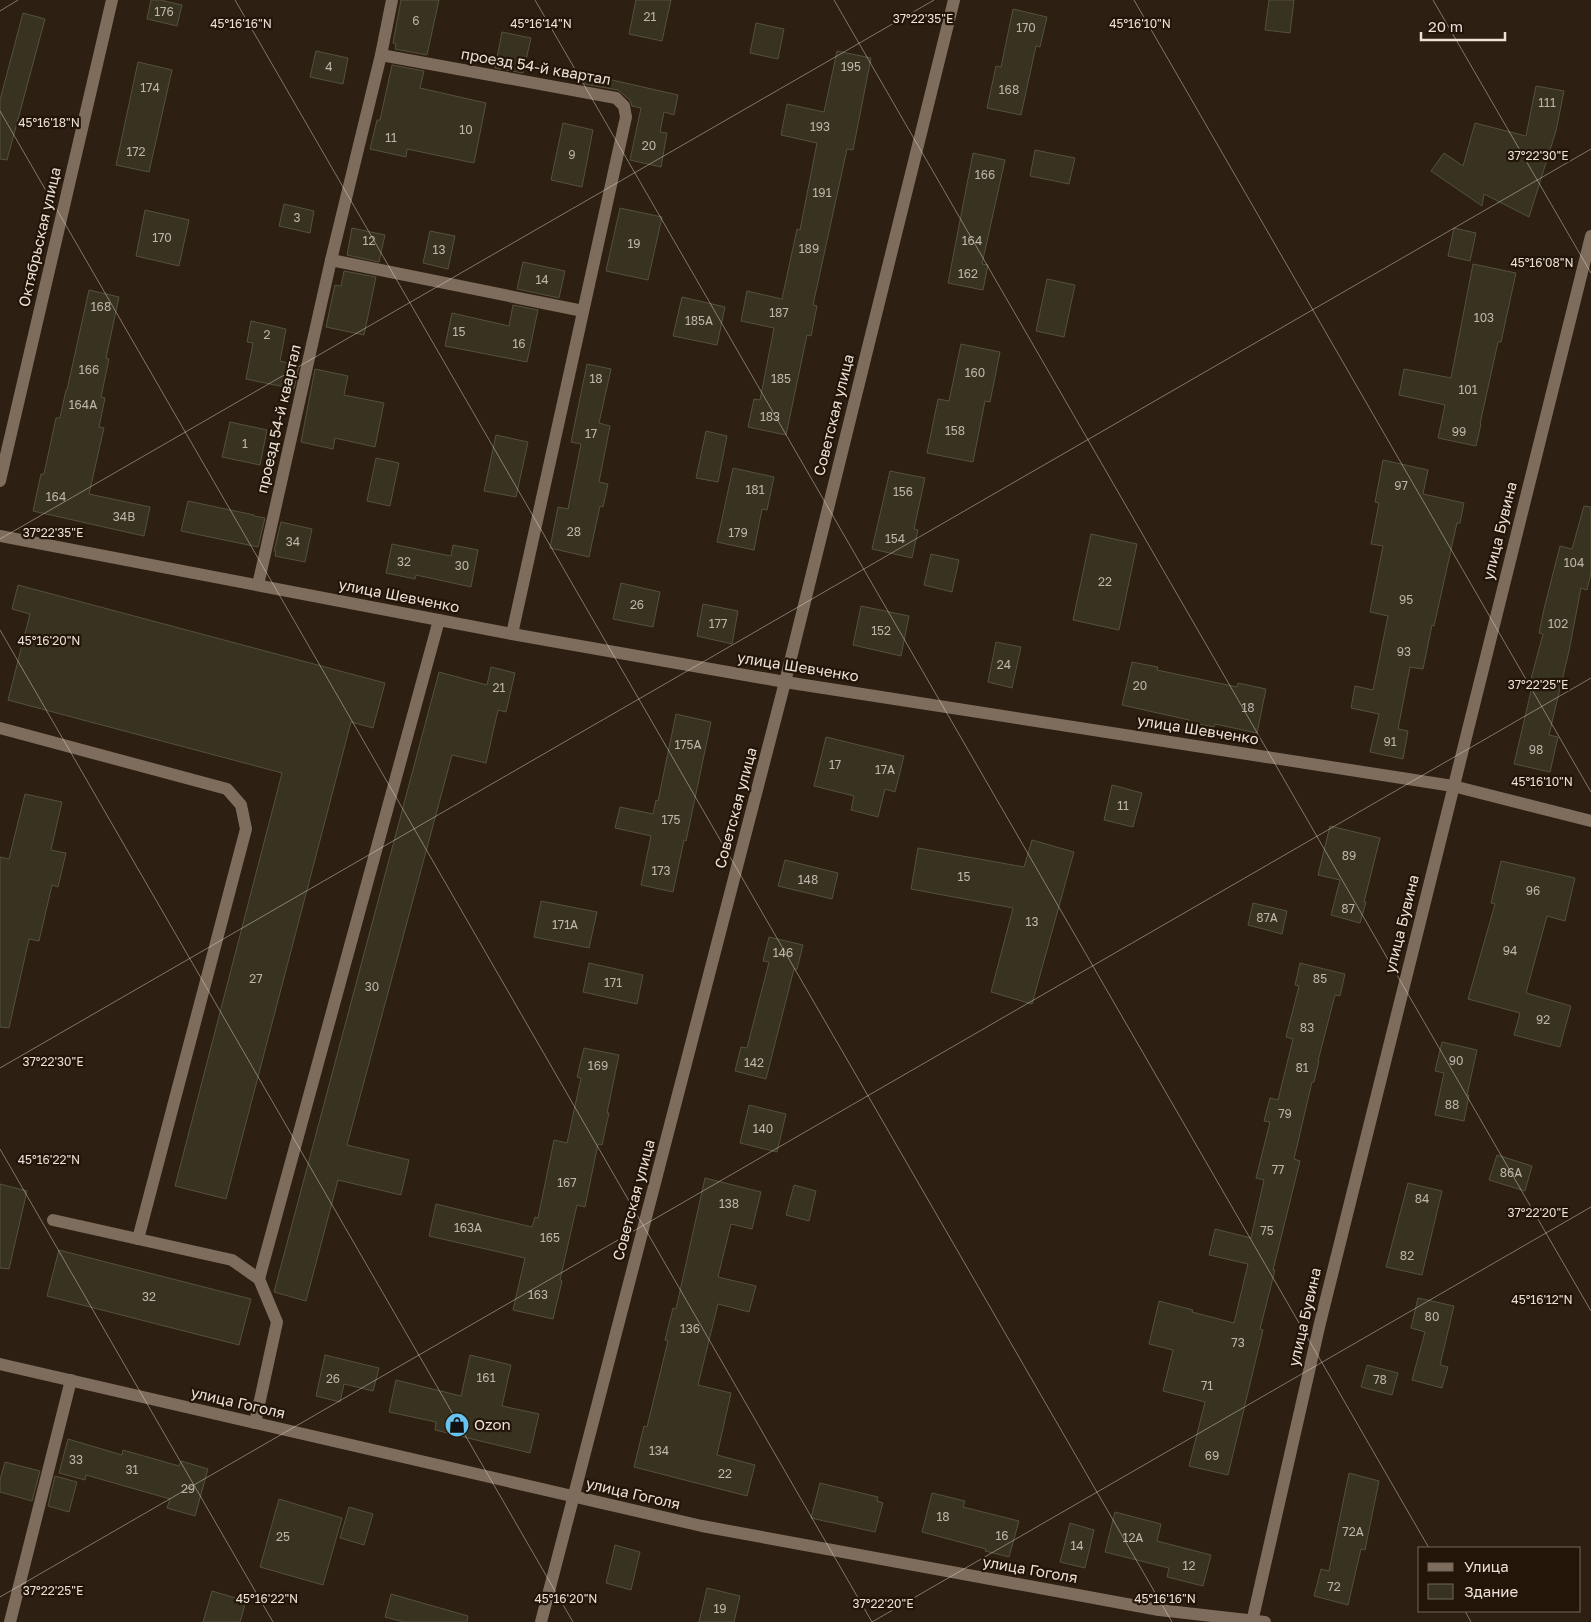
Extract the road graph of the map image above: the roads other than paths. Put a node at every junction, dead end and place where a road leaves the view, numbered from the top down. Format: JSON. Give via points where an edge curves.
{"nodes":[{"id":1,"x":112,"y":0,"type":"edge"},
{"id":2,"x":392,"y":0,"type":"edge"},
{"id":3,"x":954,"y":0,"type":"edge"},
{"id":4,"x":380,"y":55,"type":"junction"},
{"id":5,"x":1591,"y":236,"type":"edge"},
{"id":6,"x":331,"y":260,"type":"junction"},
{"id":7,"x":583,"y":311,"type":"junction"},
{"id":8,"x":0,"y":481,"type":"edge"},
{"id":9,"x":0,"y":536,"type":"edge"},
{"id":10,"x":258,"y":585,"type":"junction"},
{"id":11,"x":439,"y":620,"type":"junction"},
{"id":12,"x":512,"y":634,"type":"junction"},
{"id":13,"x":785,"y":682,"type":"junction"},
{"id":14,"x":0,"y":728,"type":"edge"},
{"id":15,"x":1453,"y":786,"type":"junction"},
{"id":16,"x":1591,"y":821,"type":"edge"},
{"id":17,"x":53,"y":1220,"type":"dead end"},
{"id":18,"x":138,"y":1239,"type":"junction"},
{"id":19,"x":259,"y":1279,"type":"junction"},
{"id":20,"x":0,"y":1364,"type":"edge"},
{"id":21,"x":70,"y":1380,"type":"junction"},
{"id":22,"x":255,"y":1423,"type":"junction"},
{"id":23,"x":573,"y":1497,"type":"junction"},
{"id":24,"x":1257,"y":1621,"type":"edge"},
{"id":25,"x":10,"y":1622,"type":"edge"},
{"id":26,"x":541,"y":1622,"type":"edge"}],
"edges":[{"from":1,"to":8,"type":"street","name":"Октябрьская улица"},
{"from":2,"to":4,"type":"street","name":"проезд 54-й квартал"},
{"from":3,"to":13,"type":"street","name":"Советская улица"},
{"from":4,"to":6,"type":"street","name":"проезд 54-й квартал"},
{"from":4,"to":7,"type":"street","name":"проезд 54-й квартал","via":[[616,98],[624,106],[626,117]]},
{"from":5,"to":15,"type":"street","name":"улица Бувина"},
{"from":6,"to":7,"type":"street"},
{"from":6,"to":10,"type":"street","name":"проезд 54-й квартал"},
{"from":7,"to":12,"type":"street","name":"проезд 54-й квартал"},
{"from":9,"to":10,"type":"street","name":"улица Шевченко"},
{"from":10,"to":11,"type":"street","name":"улица Шевченко"},
{"from":11,"to":12,"type":"street","name":"улица Шевченко"},
{"from":11,"to":19,"type":"street"},
{"from":12,"to":13,"type":"street","name":"улица Шевченко"},
{"from":13,"to":15,"type":"street","name":"улица Шевченко"},
{"from":13,"to":23,"type":"street","name":"Советская улица"},
{"from":14,"to":18,"type":"street","via":[[227,789],[241,805],[246,829]]},
{"from":15,"to":16,"type":"street","name":"улица Шевченко"},
{"from":15,"to":24,"type":"street","name":"улица Бувина","via":[[1320,1322]]},
{"from":17,"to":18,"type":"street"},
{"from":18,"to":19,"type":"street","via":[[232,1260]]},
{"from":19,"to":22,"type":"street","via":[[278,1322]]},
{"from":20,"to":21,"type":"street","name":"улица Гоголя"},
{"from":21,"to":22,"type":"street","name":"улица Гоголя"},
{"from":21,"to":25,"type":"street"},
{"from":22,"to":23,"type":"street","name":"улица Гоголя"},
{"from":23,"to":24,"type":"street","name":"улица Гоголя","via":[[702,1526],[1159,1610]]},
{"from":23,"to":26,"type":"street","name":"Советская улица"}]}
